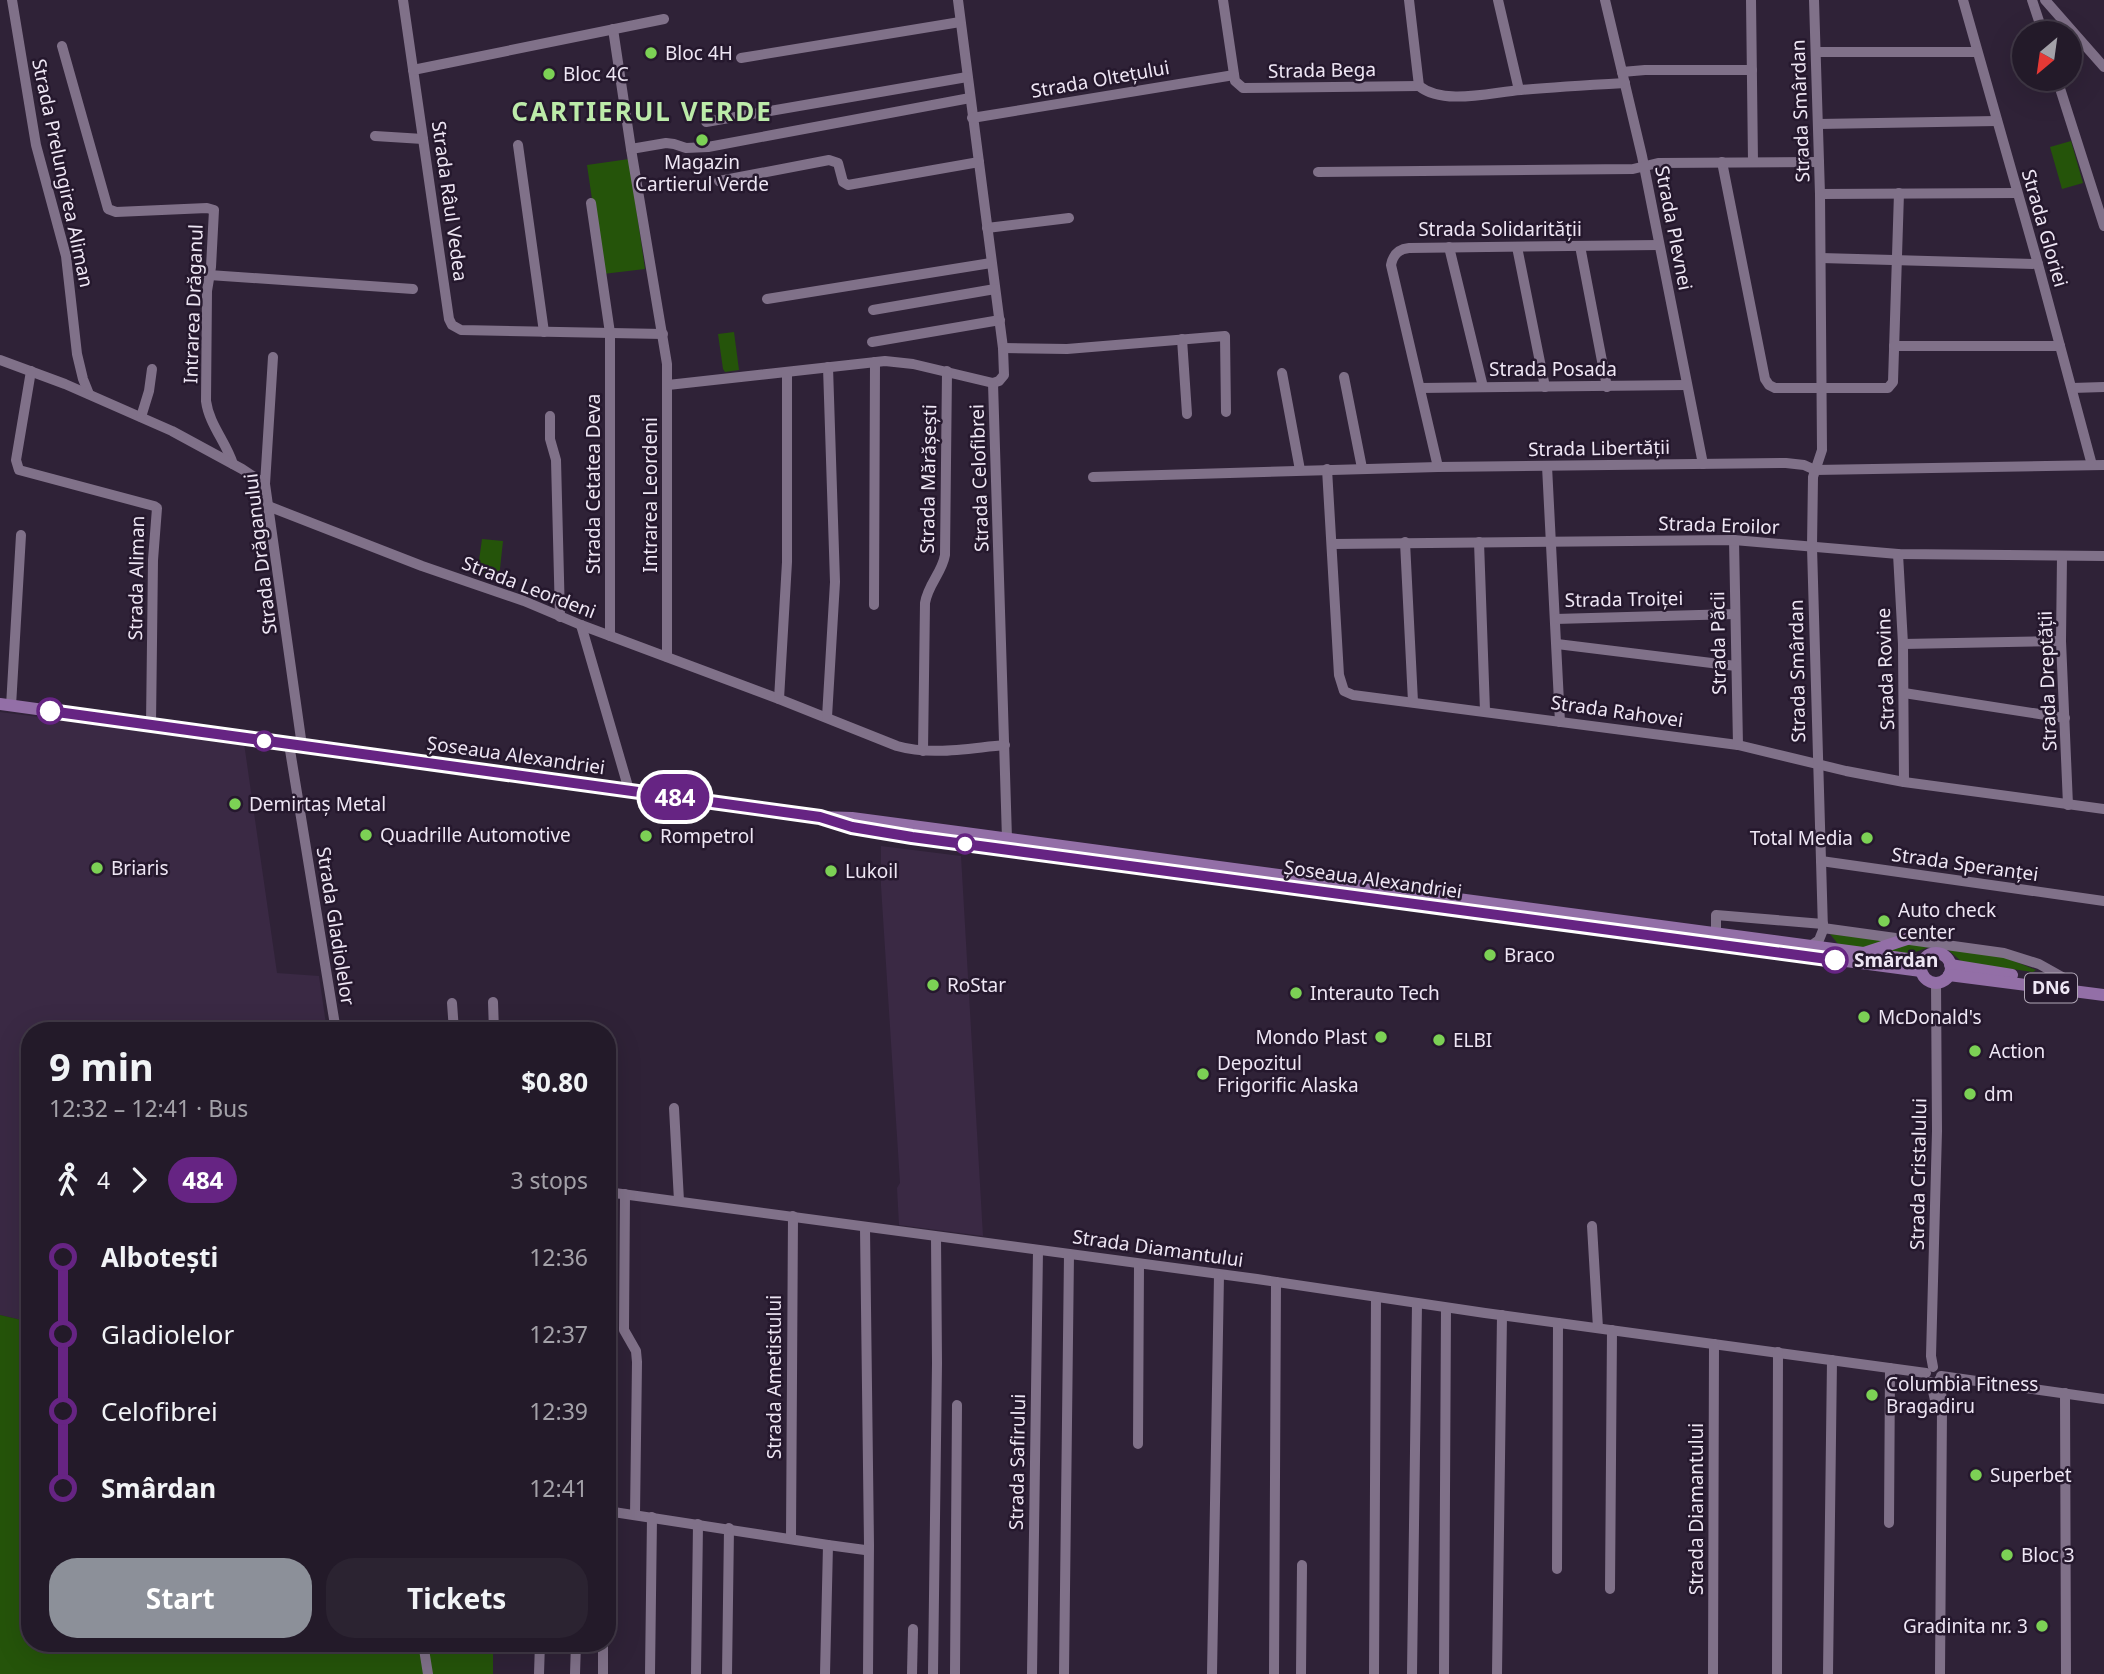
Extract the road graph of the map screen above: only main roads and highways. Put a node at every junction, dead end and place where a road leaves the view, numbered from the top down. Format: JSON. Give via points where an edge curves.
{"nodes":[{"id":1,"x":6,"y":705,"type":"edge"},
{"id":2,"x":820,"y":817,"type":"junction"},
{"id":3,"x":1907,"y":939,"type":"road end"},
{"id":4,"x":1861,"y":954,"type":"junction"},
{"id":5,"x":1922,"y":966,"type":"junction"},
{"id":6,"x":1949,"y":970,"type":"junction"},
{"id":7,"x":2104,"y":988,"type":"edge"},
{"id":8,"x":2104,"y":995,"type":"edge"}],
"edges":[{"from":1,"to":2,"type":"main road","name":"Șoseaua Alexandriei","number":"DN6"},
{"from":2,"to":4,"type":"main road","name":"Șoseaua Alexandriei","number":"DN6"},
{"from":2,"to":5,"type":"main road","name":"Șoseaua Alexandriei","number":"DN6","via":[[912,837]]},
{"from":3,"to":4,"type":"main road"},
{"from":4,"to":5,"type":"main road","name":"Șoseaua Alexandriei","number":"DN6"},
{"from":5,"to":6,"type":"main road","number":"DN6","via":[[1928,980],[1936,982]]},
{"from":5,"to":6,"type":"main road","number":"DN6","via":[[1930,954],[1937,953],[1944,956]]},
{"from":6,"to":7,"type":"main road","number":"DN6"},
{"from":6,"to":8,"type":"main road","number":"DN6"}]}
